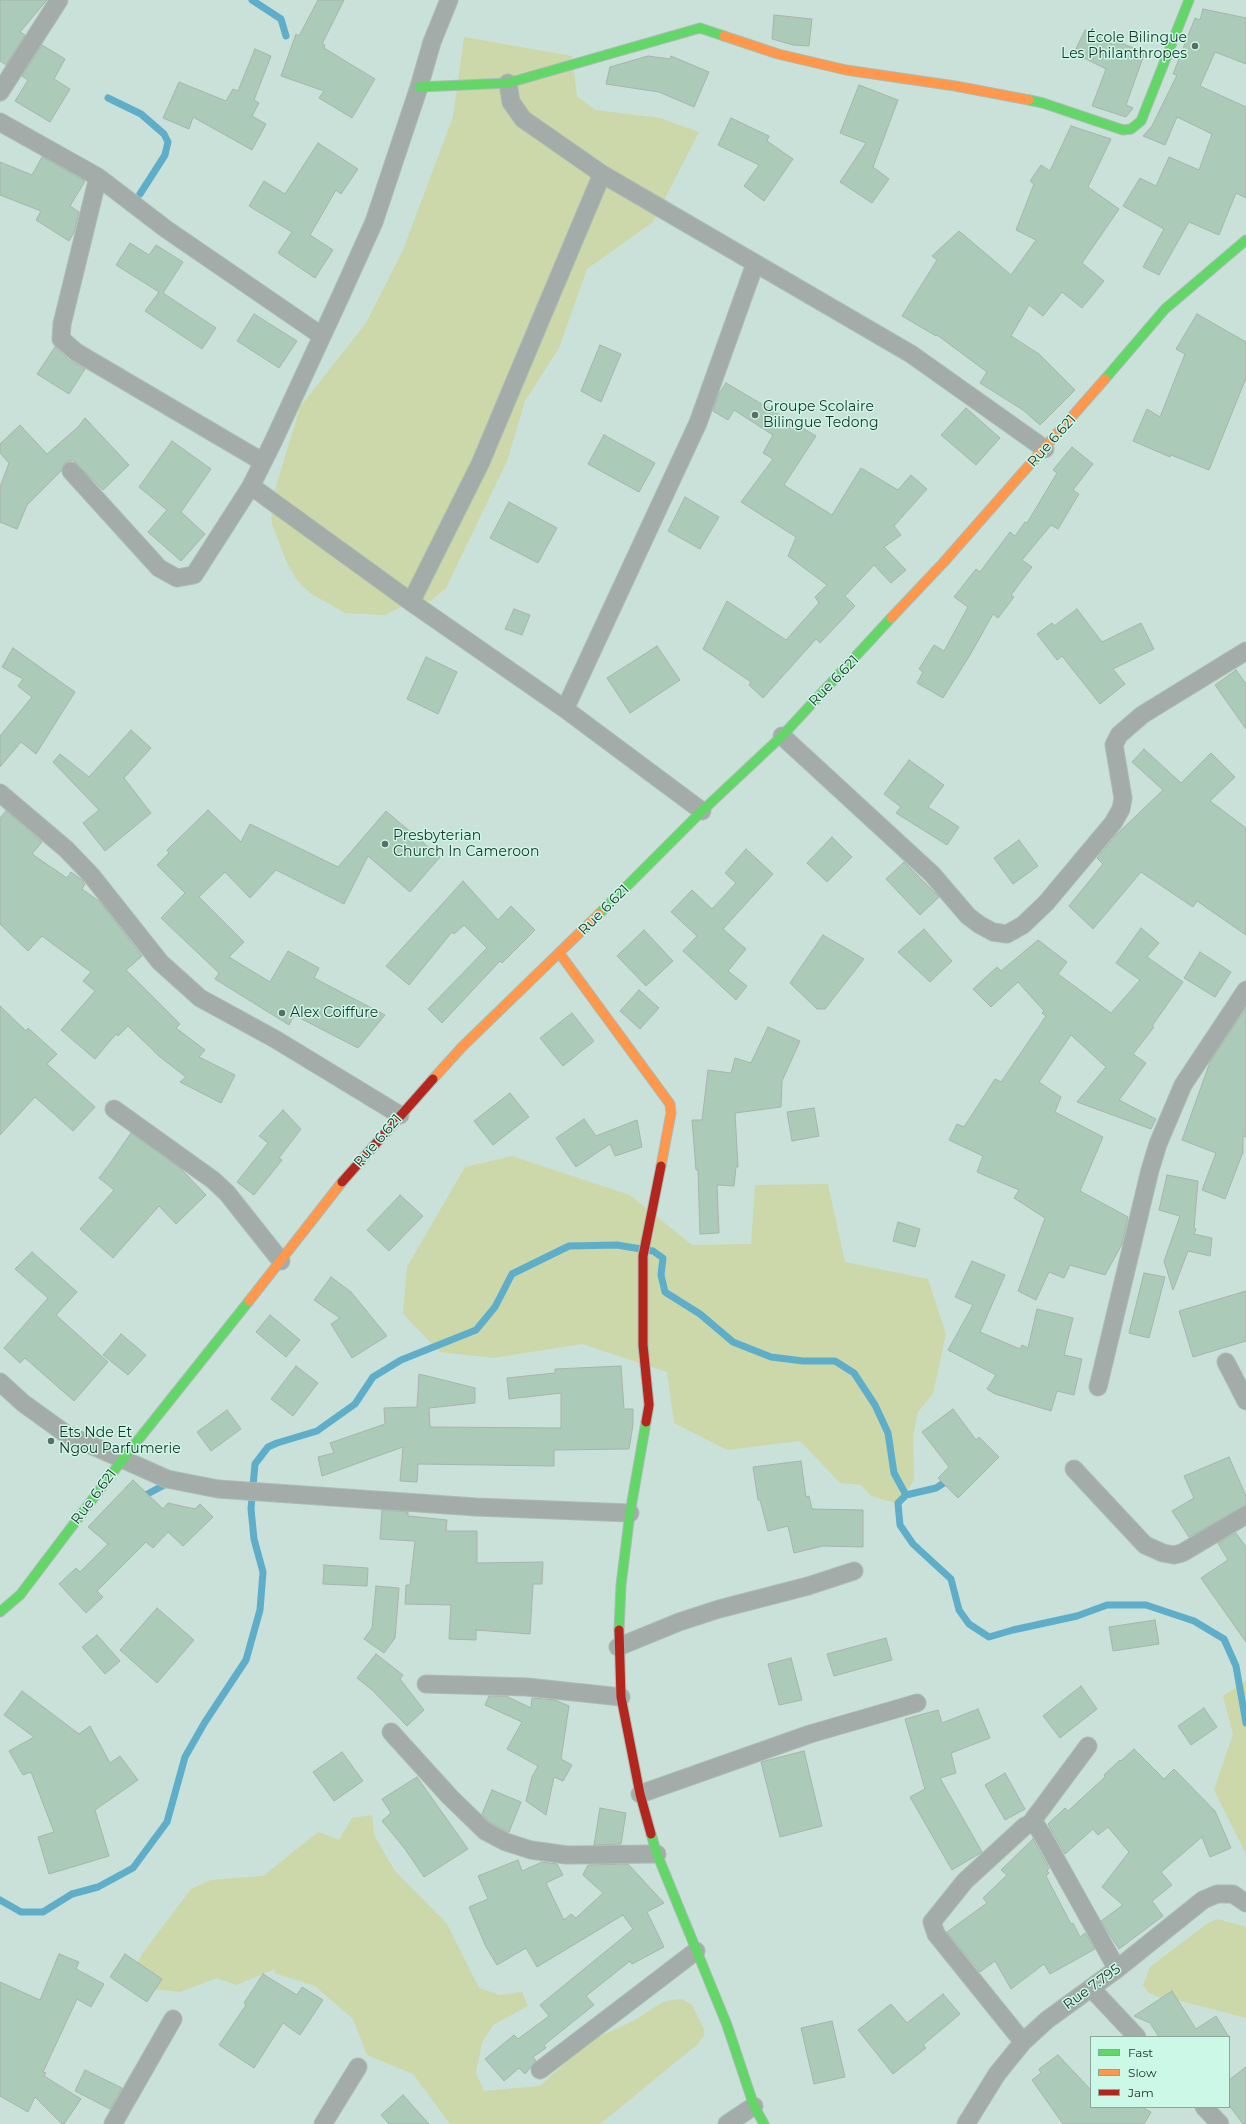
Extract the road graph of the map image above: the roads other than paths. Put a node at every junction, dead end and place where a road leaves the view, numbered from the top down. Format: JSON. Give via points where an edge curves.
{"nodes":[{"id":1,"x":59,"y":0,"type":"edge"},
{"id":2,"x":450,"y":0,"type":"edge"},
{"id":3,"x":1189,"y":0,"type":"edge"},
{"id":4,"x":508,"y":83,"type":"junction"},
{"id":5,"x":419,"y":87,"type":"junction"},
{"id":6,"x":0,"y":92,"type":"edge"},
{"id":7,"x":0,"y":122,"type":"edge"},
{"id":8,"x":602,"y":174,"type":"junction"},
{"id":9,"x":98,"y":177,"type":"junction"},
{"id":10,"x":1245,"y":243,"type":"edge"},
{"id":11,"x":755,"y":264,"type":"junction"},
{"id":12,"x":322,"y":336,"type":"junction"},
{"id":13,"x":1045,"y":449,"type":"junction"},
{"id":14,"x":263,"y":462,"type":"junction"},
{"id":15,"x":71,"y":471,"type":"dead end"},
{"id":16,"x":251,"y":486,"type":"junction"},
{"id":17,"x":411,"y":602,"type":"junction"},
{"id":18,"x":1246,"y":651,"type":"edge"},
{"id":19,"x":565,"y":709,"type":"junction"},
{"id":20,"x":782,"y":736,"type":"junction"},
{"id":21,"x":2,"y":799,"type":"edge"},
{"id":22,"x":702,"y":811,"type":"junction"},
{"id":23,"x":560,"y":954,"type":"junction"},
{"id":24,"x":1246,"y":990,"type":"edge"},
{"id":25,"x":114,"y":1109,"type":"dead end"},
{"id":26,"x":400,"y":1115,"type":"junction"},
{"id":27,"x":281,"y":1261,"type":"junction"},
{"id":28,"x":1226,"y":1362,"type":"dead end"},
{"id":29,"x":0,"y":1382,"type":"edge"},
{"id":30,"x":1098,"y":1387,"type":"dead end"},
{"id":31,"x":1246,"y":1401,"type":"edge"},
{"id":32,"x":123,"y":1458,"type":"junction"},
{"id":33,"x":1074,"y":1469,"type":"dead end"},
{"id":34,"x":630,"y":1513,"type":"junction"},
{"id":35,"x":1246,"y":1515,"type":"edge"},
{"id":36,"x":854,"y":1572,"type":"dead end"},
{"id":37,"x":0,"y":1612,"type":"edge"},
{"id":38,"x":618,"y":1647,"type":"junction"},
{"id":39,"x":426,"y":1684,"type":"dead end"},
{"id":40,"x":621,"y":1697,"type":"junction"},
{"id":41,"x":917,"y":1703,"type":"dead end"},
{"id":42,"x":391,"y":1732,"type":"dead end"},
{"id":43,"x":1088,"y":1746,"type":"dead end"},
{"id":44,"x":640,"y":1794,"type":"junction"},
{"id":45,"x":1030,"y":1824,"type":"junction"},
{"id":46,"x":657,"y":1854,"type":"junction"},
{"id":47,"x":1246,"y":1903,"type":"edge"},
{"id":48,"x":696,"y":1951,"type":"junction"},
{"id":49,"x":1117,"y":1969,"type":"junction"},
{"id":50,"x":1091,"y":1988,"type":"junction"},
{"id":51,"x":173,"y":2019,"type":"dead end"},
{"id":52,"x":1136,"y":2036,"type":"edge"},
{"id":53,"x":1023,"y":2042,"type":"junction"},
{"id":54,"x":358,"y":2067,"type":"dead end"},
{"id":55,"x":540,"y":2070,"type":"dead end"},
{"id":56,"x":754,"y":2106,"type":"junction"},
{"id":57,"x":1205,"y":2108,"type":"edge"},
{"id":58,"x":113,"y":2124,"type":"edge"},
{"id":59,"x":323,"y":2124,"type":"edge"},
{"id":60,"x":727,"y":2124,"type":"edge"},
{"id":61,"x":764,"y":2124,"type":"edge"},
{"id":62,"x":966,"y":2124,"type":"edge"},
{"id":63,"x":1220,"y":2124,"type":"edge"}],
"edges":[{"from":1,"to":6,"type":"street"},
{"from":2,"to":5,"type":"street","via":[[432,42]]},
{"from":3,"to":4,"type":"street","via":[[1141,121],[1131,129],[1123,130],[1043,103],[955,86],[846,70],[778,54],[700,28]]},
{"from":4,"to":5,"type":"street"},
{"from":4,"to":8,"type":"street","via":[[511,102],[522,119]]},
{"from":5,"to":12,"type":"street","via":[[374,222]]},
{"from":7,"to":9,"type":"street"},
{"from":8,"to":11,"type":"street"},
{"from":8,"to":17,"type":"street","via":[[480,464]]},
{"from":9,"to":12,"type":"street","via":[[166,229]]},
{"from":9,"to":14,"type":"street","via":[[62,324],[61,339],[76,352]]},
{"from":10,"to":13,"type":"street","name":"Rue 6.621","via":[[1184,290],[1165,309]]},
{"from":11,"to":13,"type":"street","via":[[911,354]]},
{"from":11,"to":19,"type":"street","via":[[698,423]]},
{"from":12,"to":14,"type":"street"},
{"from":13,"to":20,"type":"street","name":"Rue 6.621","via":[[863,651]]},
{"from":14,"to":16,"type":"street"},
{"from":15,"to":16,"type":"street","via":[[159,568],[177,578],[194,575]]},
{"from":16,"to":17,"type":"street"},
{"from":17,"to":19,"type":"street"},
{"from":18,"to":20,"type":"street","via":[[1142,715],[1119,735],[1114,745],[1123,798],[1121,809],[1113,823],[1046,903],[1023,925],[1007,934],[993,932],[968,916],[932,874]]},
{"from":19,"to":22,"type":"street"},
{"from":20,"to":22,"type":"street","name":"Rue 6.621"},
{"from":21,"to":26,"type":"street","via":[[66,849],[81,864],[160,962],[200,998]]},
{"from":22,"to":23,"type":"street","name":"Rue 6.621"},
{"from":23,"to":26,"type":"street","name":"Rue 6.621","via":[[462,1046]]},
{"from":23,"to":34,"type":"street","via":[[670,1104],[671,1113],[643,1256],[642,1337],[649,1405]]},
{"from":24,"to":30,"type":"street","via":[[1183,1085],[1158,1144]]},
{"from":25,"to":27,"type":"street","via":[[213,1180],[227,1193]]},
{"from":26,"to":27,"type":"street","name":"Rue 6.621","via":[[329,1197]]},
{"from":27,"to":32,"type":"street","name":"Rue 6.621"},
{"from":28,"to":31,"type":"street"},
{"from":29,"to":32,"type":"street","via":[[23,1403],[66,1434]]},
{"from":32,"to":34,"type":"street","via":[[167,1479],[218,1489],[264,1490],[476,1507]]},
{"from":32,"to":37,"type":"street","name":"Rue 6.621","via":[[20,1595]]},
{"from":33,"to":35,"type":"street","via":[[1145,1545],[1163,1553],[1182,1553]]},
{"from":34,"to":38,"type":"street","via":[[621,1585]]},
{"from":36,"to":38,"type":"street","via":[[719,1609]]},
{"from":38,"to":40,"type":"street"},
{"from":39,"to":40,"type":"street","via":[[527,1687]]},
{"from":40,"to":44,"type":"street"},
{"from":41,"to":44,"type":"street","via":[[810,1734]]},
{"from":42,"to":46,"type":"street","via":[[450,1797],[486,1830],[506,1842],[531,1850],[567,1855]]},
{"from":43,"to":45,"type":"street"},
{"from":44,"to":46,"type":"street"},
{"from":45,"to":49,"type":"street","via":[[1036,1825],[1043,1836]]},
{"from":45,"to":53,"type":"street","via":[[965,1881],[932,1922],[936,1934]]},
{"from":46,"to":48,"type":"street"},
{"from":47,"to":49,"type":"street","name":"Rue 7.795","via":[[1233,1894],[1217,1894],[1203,1900]]},
{"from":48,"to":55,"type":"street"},
{"from":48,"to":56,"type":"street","via":[[727,2025]]},
{"from":49,"to":50,"type":"street","name":"Rue 7.795"},
{"from":50,"to":52,"type":"street"},
{"from":50,"to":53,"type":"street","name":"Rue 7.795","via":[[1047,2020]]},
{"from":51,"to":58,"type":"street"},
{"from":53,"to":62,"type":"street","name":"Rue 7.795","via":[[997,2074]]},
{"from":54,"to":59,"type":"street"},
{"from":56,"to":60,"type":"street"},
{"from":56,"to":61,"type":"street"},
{"from":57,"to":63,"type":"street"}]}
